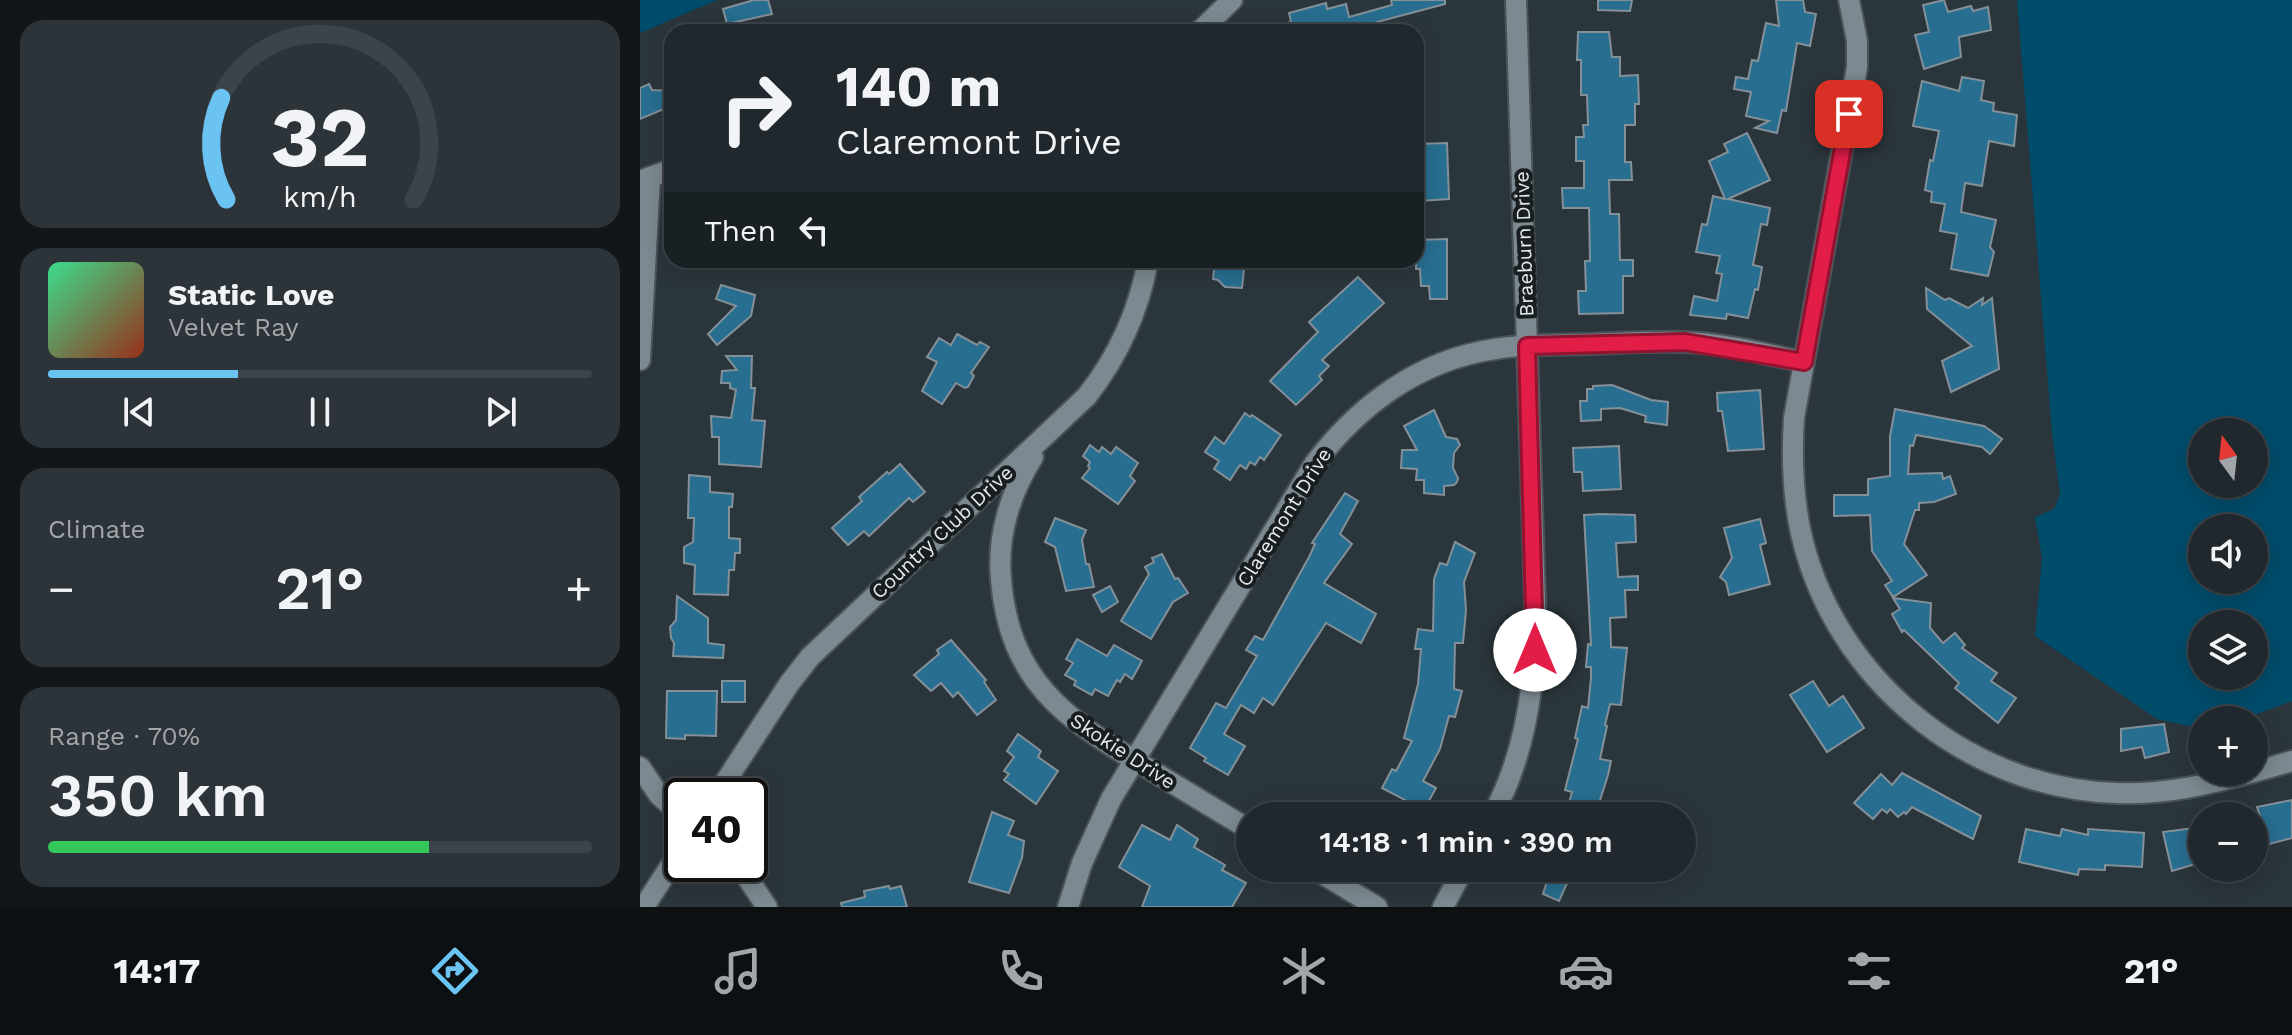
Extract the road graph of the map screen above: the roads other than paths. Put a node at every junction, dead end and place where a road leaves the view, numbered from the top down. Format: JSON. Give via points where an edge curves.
{"nodes":[{"id":1,"x":1232,"y":0,"type":"edge"},
{"id":2,"x":1516,"y":0,"type":"edge"},
{"id":3,"x":1849,"y":0,"type":"edge"},
{"id":4,"x":1207,"y":24,"type":"edge"},
{"id":5,"x":664,"y":172,"type":"edge"},
{"id":6,"x":645,"y":179,"type":"edge"},
{"id":7,"x":1146,"y":268,"type":"edge"},
{"id":8,"x":1527,"y":346,"type":"junction"},
{"id":9,"x":640,"y":360,"type":"edge"},
{"id":10,"x":1804,"y":362,"type":"junction"},
{"id":11,"x":1057,"y":427,"type":"junction"},
{"id":12,"x":1134,"y":760,"type":"junction"},
{"id":13,"x":2292,"y":761,"type":"edge"},
{"id":14,"x":640,"y":767,"type":"edge"},
{"id":15,"x":2268,"y":768,"type":"edge"},
{"id":16,"x":728,"y":778,"type":"edge"},
{"id":17,"x":2197,"y":786,"type":"edge"},
{"id":18,"x":664,"y":800,"type":"edge"},
{"id":19,"x":1498,"y":802,"type":"edge"},
{"id":20,"x":1236,"y":822,"type":"edge"},
{"id":21,"x":664,"y":876,"type":"edge"},
{"id":22,"x":750,"y":882,"type":"edge"},
{"id":23,"x":1336,"y":882,"type":"edge"},
{"id":24,"x":1456,"y":882,"type":"edge"},
{"id":25,"x":644,"y":907,"type":"edge"},
{"id":26,"x":767,"y":907,"type":"edge"},
{"id":27,"x":1068,"y":907,"type":"edge"},
{"id":28,"x":1377,"y":907,"type":"edge"},
{"id":29,"x":1443,"y":907,"type":"edge"}],
"edges":[{"from":1,"to":4,"type":"street"},
{"from":2,"to":8,"type":"street","name":"Braeburn Drive"},
{"from":3,"to":10,"type":"street","via":[[1857,67]]},
{"from":5,"to":6,"type":"street"},
{"from":6,"to":9,"type":"street"},
{"from":7,"to":11,"type":"street","name":"Country Club Drive","via":[[1119,350]]},
{"from":8,"to":10,"type":"street","name":"Claremont Drive","via":[[1685,342]]},
{"from":8,"to":12,"type":"street","name":"Claremont Drive","via":[[1463,356],[1411,377],[1334,437]]},
{"from":8,"to":19,"type":"street","name":"Braeburn Drive","via":[[1535,667],[1523,736]]},
{"from":10,"to":17,"type":"street","via":[[1792,453],[1793,488],[1807,557],[1854,652],[1880,684],[1933,731],[2022,776],[2079,790],[2150,793]]},
{"from":11,"to":12,"type":"street","name":"Skokie Drive","via":[[1026,469],[1006,518],[1000,570],[1006,611],[1019,650],[1049,697],[1088,732]]},
{"from":11,"to":16,"type":"street","name":"Country Club Drive","via":[[810,657]]},
{"from":12,"to":20,"type":"street","name":"Skokie Drive"},
{"from":12,"to":27,"type":"street","name":"Claremont Drive","via":[[1095,830]]},
{"from":13,"to":15,"type":"street"},
{"from":14,"to":18,"type":"street"},
{"from":21,"to":25,"type":"street"},
{"from":22,"to":26,"type":"street"},
{"from":23,"to":28,"type":"street"},
{"from":24,"to":29,"type":"street"}]}
